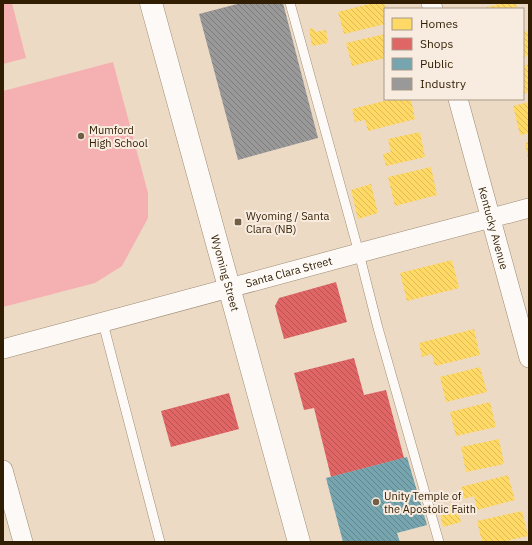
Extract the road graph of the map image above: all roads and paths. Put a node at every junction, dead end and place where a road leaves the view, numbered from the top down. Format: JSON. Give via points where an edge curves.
{"nodes":[{"id":1,"x":151,"y":3,"type":"edge"},
{"id":2,"x":290,"y":3,"type":"edge"},
{"id":3,"x":458,"y":100,"type":"edge"},
{"id":4,"x":529,"y":208,"type":"edge"},
{"id":5,"x":490,"y":218,"type":"junction"},
{"id":6,"x":359,"y":253,"type":"junction"},
{"id":7,"x":230,"y":288,"type":"junction"},
{"id":8,"x":103,"y":323,"type":"junction"},
{"id":9,"x":3,"y":349,"type":"edge"},
{"id":10,"x":529,"y":358,"type":"edge"},
{"id":11,"x":3,"y":470,"type":"edge"},
{"id":12,"x":23,"y":542,"type":"edge"},
{"id":13,"x":160,"y":542,"type":"edge"},
{"id":14,"x":299,"y":542,"type":"edge"},
{"id":15,"x":439,"y":542,"type":"edge"}],
"edges":[{"from":1,"to":7,"type":"street","name":"Wyoming Street"},
{"from":2,"to":6,"type":"lane"},
{"from":3,"to":5,"type":"street","name":"Kentucky Avenue"},
{"from":4,"to":5,"type":"street","name":"Santa Clara Street"},
{"from":5,"to":6,"type":"street","name":"Santa Clara Street"},
{"from":5,"to":10,"type":"street","name":"Kentucky Avenue"},
{"from":6,"to":7,"type":"street","name":"Santa Clara Street"},
{"from":6,"to":15,"type":"lane"},
{"from":7,"to":8,"type":"street","name":"Santa Clara Street"},
{"from":7,"to":14,"type":"street","name":"Wyoming Street"},
{"from":8,"to":9,"type":"street","name":"Santa Clara Street"},
{"from":8,"to":13,"type":"lane"},
{"from":11,"to":12,"type":"street"}]}
